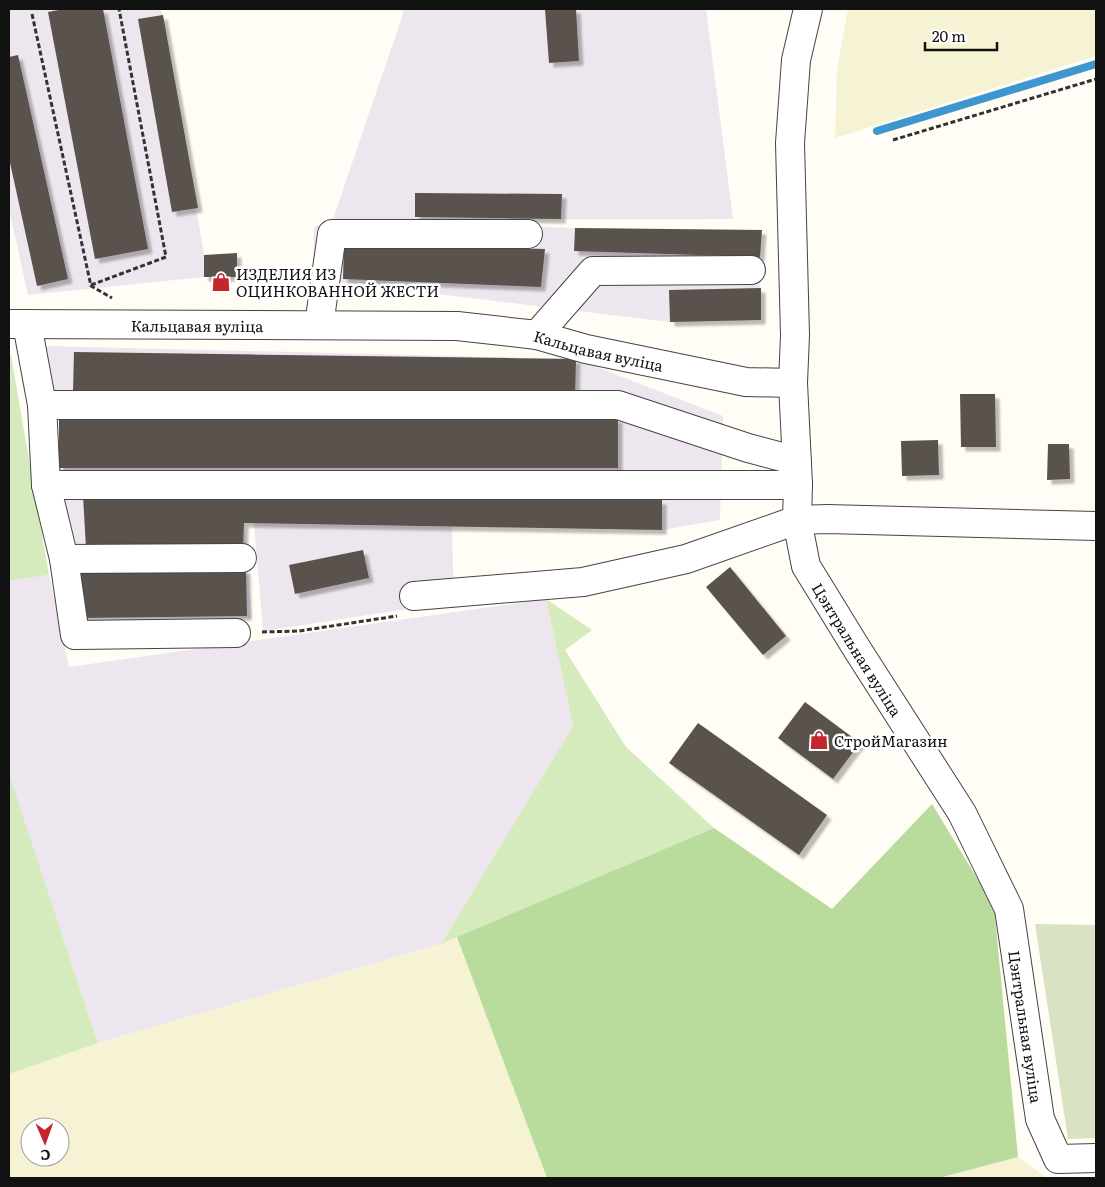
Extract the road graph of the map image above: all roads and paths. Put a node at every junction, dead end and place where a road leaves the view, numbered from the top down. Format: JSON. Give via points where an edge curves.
{"nodes":[{"id":1,"x":119,"y":9,"type":"edge"},
{"id":2,"x":808,"y":9,"type":"edge"},
{"id":3,"x":32,"y":14,"type":"dead end"},
{"id":4,"x":1096,"y":79,"type":"edge"},
{"id":5,"x":893,"y":140,"type":"dead end"},
{"id":6,"x":528,"y":234,"type":"dead end"},
{"id":7,"x":751,"y":270,"type":"dead end"},
{"id":8,"x":91,"y":286,"type":"junction"},
{"id":9,"x":116,"y":300,"type":"dead end"},
{"id":10,"x":18,"y":324,"type":"edge"},
{"id":11,"x":319,"y":324,"type":"junction"},
{"id":12,"x":537,"y":335,"type":"junction"},
{"id":13,"x":793,"y":383,"type":"junction"},
{"id":14,"x":42,"y":405,"type":"junction"},
{"id":15,"x":797,"y":473,"type":"junction"},
{"id":16,"x":46,"y":485,"type":"junction"},
{"id":17,"x":797,"y":520,"type":"junction"},
{"id":18,"x":1096,"y":526,"type":"edge"},
{"id":19,"x":242,"y":558,"type":"dead end"},
{"id":20,"x":64,"y":559,"type":"junction"},
{"id":21,"x":408,"y":605,"type":"joint"},
{"id":22,"x":236,"y":633,"type":"joint"},
{"id":23,"x":1096,"y":1158,"type":"edge"}],
"edges":[{"from":1,"to":8,"type":"path","via":[[166,257]]},
{"from":2,"to":13,"type":"street","via":[[796,60],[790,143],[795,335]]},
{"from":3,"to":8,"type":"path"},
{"from":4,"to":5,"type":"path"},
{"from":6,"to":11,"type":"street","via":[[332,234]]},
{"from":7,"to":12,"type":"street","via":[[592,272]]},
{"from":8,"to":9,"type":"path"},
{"from":10,"to":11,"type":"street","name":"Кальцавая вуліца"},
{"from":10,"to":14,"type":"street"},
{"from":11,"to":12,"type":"street","name":"Кальцавая вуліца","via":[[457,326]]},
{"from":12,"to":13,"type":"street","name":"Кальцавая вуліца","via":[[586,349],[746,382]]},
{"from":13,"to":15,"type":"street"},
{"from":14,"to":15,"type":"street","via":[[618,405],[748,448]]},
{"from":14,"to":16,"type":"street"},
{"from":15,"to":16,"type":"street"},
{"from":15,"to":17,"type":"street"},
{"from":16,"to":20,"type":"street"},
{"from":17,"to":18,"type":"street"},
{"from":17,"to":21,"type":"street","via":[[686,559],[583,582]]},
{"from":17,"to":23,"type":"street","name":"Цэнтральная вуліца","via":[[806,566],[962,813],[1009,909],[1040,1119],[1058,1158]]},
{"from":19,"to":20,"type":"street"},
{"from":20,"to":22,"type":"street","via":[[75,635]]},
{"from":21,"to":22,"type":"path","via":[[299,631]]}]}
